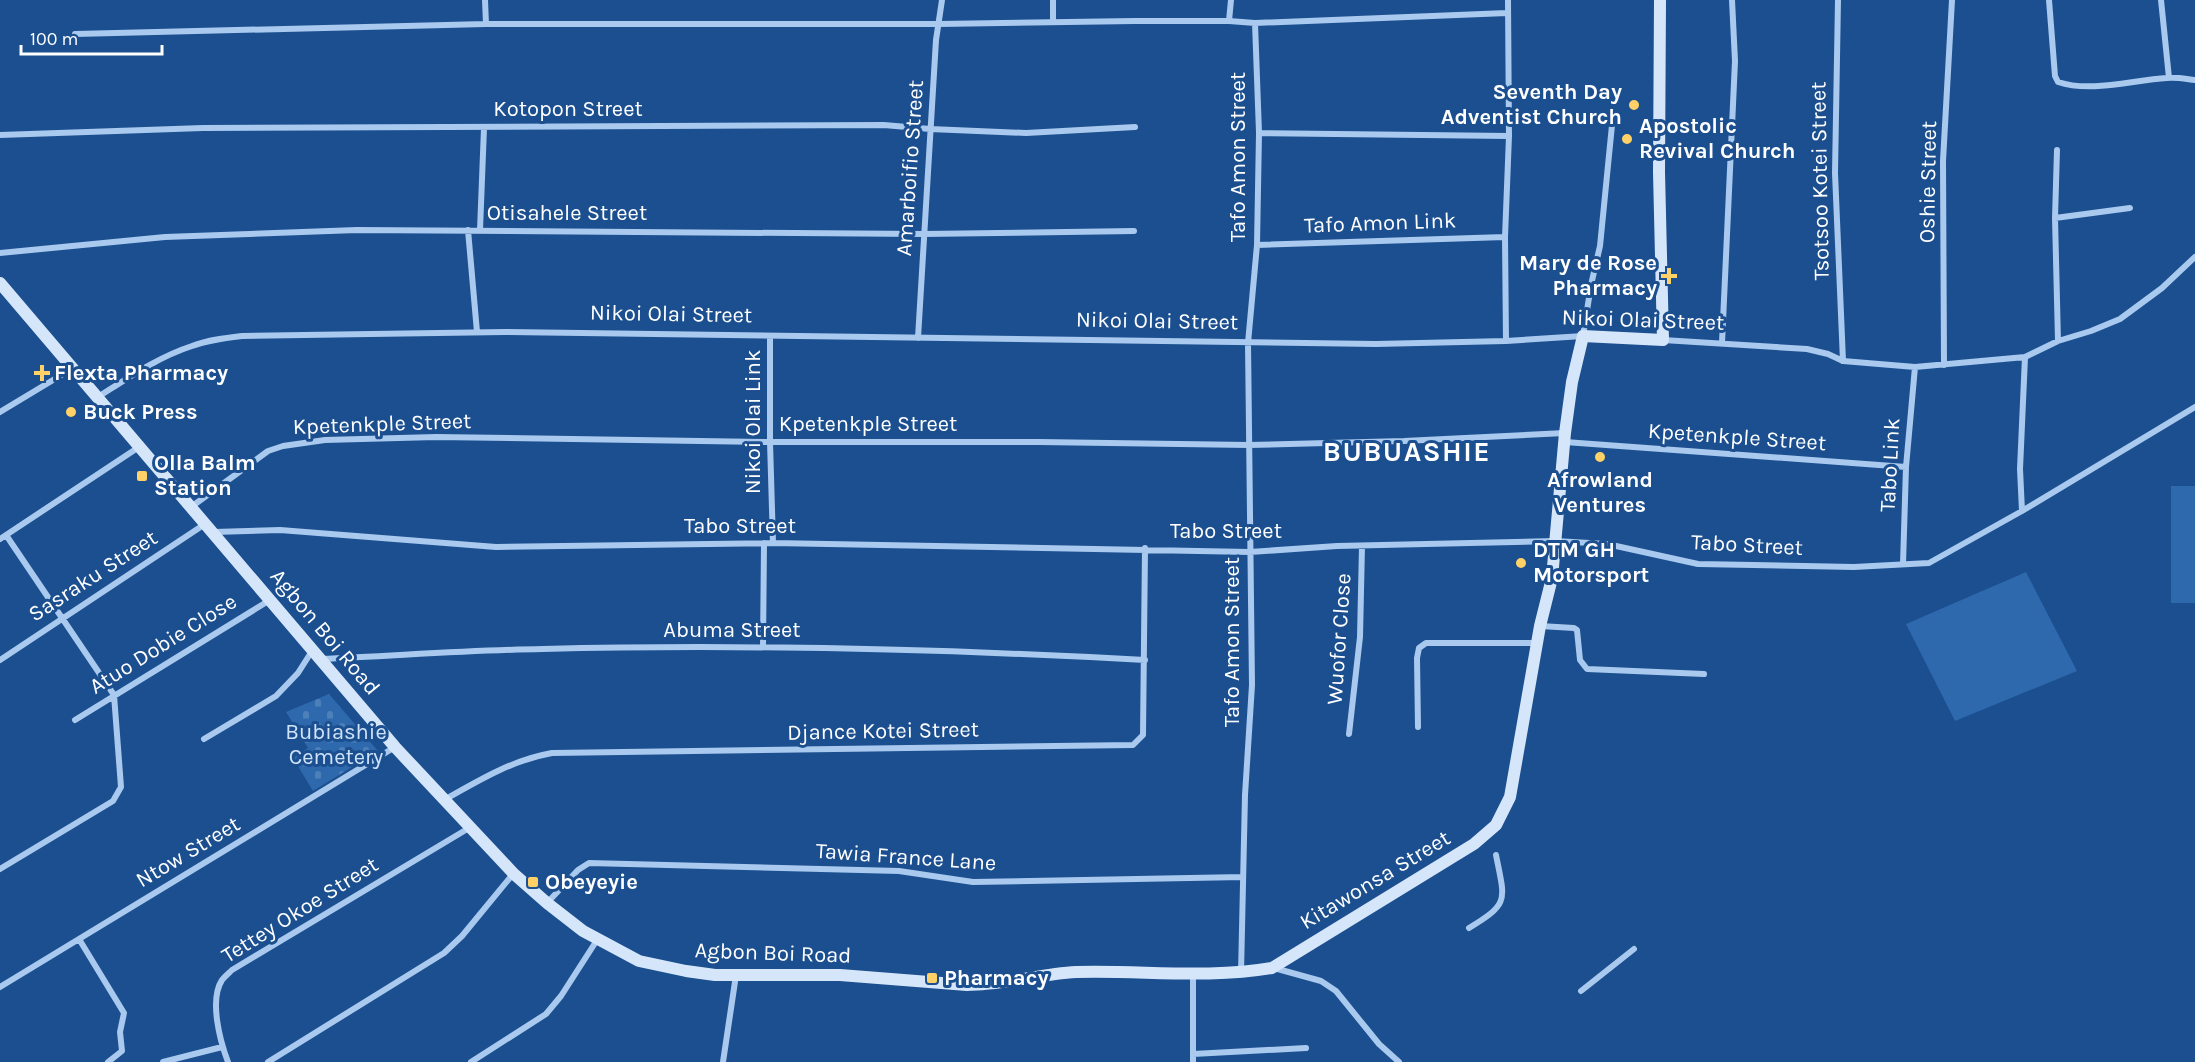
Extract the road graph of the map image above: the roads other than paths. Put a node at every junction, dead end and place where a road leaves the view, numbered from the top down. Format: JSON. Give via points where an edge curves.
{"nodes":[{"id":1,"x":485,"y":0,"type":"edge"},
{"id":2,"x":942,"y":0,"type":"edge"},
{"id":3,"x":1053,"y":0,"type":"edge"},
{"id":4,"x":1231,"y":0,"type":"edge"},
{"id":5,"x":1508,"y":0,"type":"edge"},
{"id":6,"x":1660,"y":0,"type":"edge"},
{"id":7,"x":1732,"y":0,"type":"edge"},
{"id":8,"x":1838,"y":0,"type":"edge"},
{"id":9,"x":1952,"y":0,"type":"edge"},
{"id":10,"x":2049,"y":0,"type":"edge"},
{"id":11,"x":2161,"y":0,"type":"edge"},
{"id":12,"x":1507,"y":13,"type":"junction"},
{"id":13,"x":1053,"y":21,"type":"junction"},
{"id":14,"x":1229,"y":21,"type":"junction"},
{"id":15,"x":1255,"y":23,"type":"junction"},
{"id":16,"x":486,"y":24,"type":"junction"},
{"id":17,"x":939,"y":24,"type":"junction"},
{"id":18,"x":75,"y":34,"type":"dead end"},
{"id":19,"x":2169,"y":78,"type":"junction"},
{"id":20,"x":2195,"y":80,"type":"edge"},
{"id":21,"x":1613,"y":115,"type":"dead end"},
{"id":22,"x":1135,"y":127,"type":"dead end"},
{"id":23,"x":484,"y":128,"type":"junction"},
{"id":24,"x":930,"y":129,"type":"junction"},
{"id":25,"x":1259,"y":133,"type":"junction"},
{"id":26,"x":0,"y":135,"type":"edge"},
{"id":27,"x":1509,"y":136,"type":"junction"},
{"id":28,"x":2057,"y":150,"type":"dead end"},
{"id":29,"x":2130,"y":208,"type":"dead end"},
{"id":30,"x":2055,"y":218,"type":"junction"},
{"id":31,"x":468,"y":230,"type":"junction"},
{"id":32,"x":480,"y":230,"type":"junction"},
{"id":33,"x":1134,"y":231,"type":"dead end"},
{"id":34,"x":923,"y":234,"type":"junction"},
{"id":35,"x":1505,"y":237,"type":"junction"},
{"id":36,"x":1257,"y":245,"type":"junction"},
{"id":37,"x":0,"y":253,"type":"edge"},
{"id":38,"x":2195,"y":257,"type":"edge"},
{"id":39,"x":0,"y":283,"type":"edge"},
{"id":40,"x":477,"y":332,"type":"junction"},
{"id":41,"x":770,"y":336,"type":"junction"},
{"id":42,"x":1583,"y":336,"type":"junction"},
{"id":43,"x":918,"y":338,"type":"junction"},
{"id":44,"x":1663,"y":340,"type":"junction"},
{"id":45,"x":1506,"y":341,"type":"junction"},
{"id":46,"x":2058,"y":341,"type":"junction"},
{"id":47,"x":1248,"y":343,"type":"junction"},
{"id":48,"x":1722,"y":344,"type":"junction"},
{"id":49,"x":2025,"y":357,"type":"junction"},
{"id":50,"x":1843,"y":361,"type":"junction"},
{"id":51,"x":1944,"y":365,"type":"junction"},
{"id":52,"x":73,"y":368,"type":"junction"},
{"id":53,"x":1915,"y":368,"type":"junction"},
{"id":54,"x":98,"y":397,"type":"junction"},
{"id":55,"x":2195,"y":407,"type":"edge"},
{"id":56,"x":0,"y":412,"type":"edge"},
{"id":57,"x":1565,"y":437,"type":"junction"},
{"id":58,"x":770,"y":442,"type":"junction"},
{"id":59,"x":1250,"y":445,"type":"junction"},
{"id":60,"x":140,"y":447,"type":"junction"},
{"id":61,"x":1906,"y":467,"type":"junction"},
{"id":62,"x":191,"y":507,"type":"junction"},
{"id":63,"x":2022,"y":511,"type":"junction"},
{"id":64,"x":206,"y":525,"type":"junction"},
{"id":65,"x":3,"y":537,"type":"edge"},
{"id":66,"x":1555,"y":541,"type":"junction"},
{"id":67,"x":765,"y":543,"type":"junction"},
{"id":68,"x":773,"y":543,"type":"junction"},
{"id":69,"x":1362,"y":546,"type":"junction"},
{"id":70,"x":1145,"y":548,"type":"junction"},
{"id":71,"x":1251,"y":552,"type":"junction"},
{"id":72,"x":1904,"y":564,"type":"junction"},
{"id":73,"x":270,"y":600,"type":"junction"},
{"id":74,"x":63,"y":618,"type":"junction"},
{"id":75,"x":1540,"y":626,"type":"junction"},
{"id":76,"x":1537,"y":643,"type":"junction"},
{"id":77,"x":763,"y":647,"type":"junction"},
{"id":78,"x":315,"y":655,"type":"junction"},
{"id":79,"x":0,"y":660,"type":"edge"},
{"id":80,"x":1145,"y":660,"type":"junction"},
{"id":81,"x":1704,"y":674,"type":"dead end"},
{"id":82,"x":114,"y":695,"type":"junction"},
{"id":83,"x":75,"y":720,"type":"dead end"},
{"id":84,"x":1418,"y":728,"type":"dead end"},
{"id":85,"x":1349,"y":734,"type":"dead end"},
{"id":86,"x":204,"y":739,"type":"dead end"},
{"id":87,"x":395,"y":747,"type":"junction"},
{"id":88,"x":444,"y":800,"type":"junction"},
{"id":89,"x":469,"y":828,"type":"junction"},
{"id":90,"x":1496,"y":855,"type":"dead end"},
{"id":91,"x":0,"y":868,"type":"edge"},
{"id":92,"x":514,"y":874,"type":"junction"},
{"id":93,"x":1243,"y":877,"type":"junction"},
{"id":94,"x":547,"y":903,"type":"junction"},
{"id":95,"x":1469,"y":928,"type":"dead end"},
{"id":96,"x":80,"y":939,"type":"junction"},
{"id":97,"x":597,"y":940,"type":"junction"},
{"id":98,"x":1634,"y":949,"type":"dead end"},
{"id":99,"x":1272,"y":968,"type":"junction"},
{"id":100,"x":1193,"y":973,"type":"junction"},
{"id":101,"x":1240,"y":973,"type":"junction"},
{"id":102,"x":736,"y":975,"type":"junction"},
{"id":103,"x":0,"y":987,"type":"edge"},
{"id":104,"x":1581,"y":991,"type":"dead end"},
{"id":105,"x":222,"y":1047,"type":"junction"},
{"id":106,"x":1306,"y":1048,"type":"dead end"},
{"id":107,"x":1193,"y":1054,"type":"junction"},
{"id":108,"x":108,"y":1062,"type":"edge"},
{"id":109,"x":163,"y":1062,"type":"edge"},
{"id":110,"x":228,"y":1062,"type":"edge"},
{"id":111,"x":268,"y":1062,"type":"edge"},
{"id":112,"x":471,"y":1062,"type":"edge"},
{"id":113,"x":723,"y":1062,"type":"edge"},
{"id":114,"x":1193,"y":1062,"type":"edge"},
{"id":115,"x":1399,"y":1062,"type":"edge"}],
"edges":[{"from":1,"to":16,"type":"street"},
{"from":2,"to":17,"type":"street","name":"Amarboifio Street"},
{"from":3,"to":13,"type":"street"},
{"from":4,"to":14,"type":"street"},
{"from":5,"to":12,"type":"street"},
{"from":6,"to":44,"type":"street"},
{"from":7,"to":48,"type":"street","via":[[1735,61]]},
{"from":8,"to":50,"type":"street","name":"Tsotsoo Kotei Street","via":[[1835,173]]},
{"from":9,"to":51,"type":"street","name":"Oshie Street","via":[[1943,161]]},
{"from":10,"to":19,"type":"street","via":[[2058,82],[2090,86]]},
{"from":11,"to":19,"type":"street"},
{"from":12,"to":15,"type":"street"},
{"from":12,"to":27,"type":"street"},
{"from":13,"to":14,"type":"street"},
{"from":13,"to":17,"type":"street"},
{"from":14,"to":15,"type":"street"},
{"from":15,"to":25,"type":"street","name":"Tafo Amon Street"},
{"from":16,"to":17,"type":"street"},
{"from":16,"to":18,"type":"street"},
{"from":17,"to":24,"type":"street","name":"Amarboifio Street"},
{"from":19,"to":20,"type":"street"},
{"from":21,"to":42,"type":"street","via":[[1600,246]]},
{"from":22,"to":24,"type":"street","name":"Kotopon Street","via":[[1026,132]]},
{"from":23,"to":24,"type":"street","name":"Kotopon Street","via":[[884,124]]},
{"from":23,"to":26,"type":"street","name":"Kotopon Street","via":[[203,128]]},
{"from":23,"to":32,"type":"street"},
{"from":24,"to":34,"type":"street","name":"Amarboifio Street"},
{"from":25,"to":27,"type":"street"},
{"from":25,"to":36,"type":"street","name":"Tafo Amon Street"},
{"from":27,"to":35,"type":"street"},
{"from":28,"to":30,"type":"street"},
{"from":29,"to":30,"type":"street"},
{"from":30,"to":46,"type":"street"},
{"from":31,"to":32,"type":"street","name":"Otisahele Street"},
{"from":31,"to":37,"type":"street","name":"Otisahele Street","via":[[208,235]]},
{"from":31,"to":40,"type":"street"},
{"from":32,"to":34,"type":"street","name":"Otisahele Street"},
{"from":33,"to":34,"type":"street","name":"Otisahele Street"},
{"from":34,"to":43,"type":"street","name":"Amarboifio Street"},
{"from":35,"to":36,"type":"street","name":"Tafo Amon Link"},
{"from":35,"to":45,"type":"street"},
{"from":36,"to":47,"type":"street","name":"Tafo Amon Street"},
{"from":38,"to":46,"type":"street","name":"Nikoi Olai Street","via":[[2163,288],[2120,319]]},
{"from":39,"to":52,"type":"street","name":"Agbon Boi Road"},
{"from":40,"to":41,"type":"street","name":"Nikoi Olai Street"},
{"from":40,"to":54,"type":"street","name":"Nikoi Olai Street","via":[[242,336],[209,341],[152,363]]},
{"from":41,"to":43,"type":"street","name":"Nikoi Olai Street"},
{"from":41,"to":58,"type":"street","name":"Nikoi Olai Link"},
{"from":42,"to":44,"type":"street","name":"Nikoi Olai Street"},
{"from":42,"to":45,"type":"street","name":"Nikoi Olai Street"},
{"from":42,"to":57,"type":"street"},
{"from":43,"to":47,"type":"street","name":"Nikoi Olai Street"},
{"from":44,"to":48,"type":"street","name":"Nikoi Olai Street"},
{"from":45,"to":47,"type":"street","name":"Nikoi Olai Street"},
{"from":46,"to":49,"type":"street","name":"Nikoi Olai Street"},
{"from":47,"to":59,"type":"street","name":"Tafo Amon Street"},
{"from":48,"to":50,"type":"street","name":"Nikoi Olai Street","via":[[1807,349]]},
{"from":49,"to":51,"type":"street","name":"Nikoi Olai Street"},
{"from":49,"to":63,"type":"street"},
{"from":50,"to":53,"type":"street","name":"Nikoi Olai Street"},
{"from":51,"to":53,"type":"street","name":"Nikoi Olai Street"},
{"from":52,"to":54,"type":"street","name":"Agbon Boi Road"},
{"from":52,"to":56,"type":"street"},
{"from":53,"to":61,"type":"street","name":"Tabo Link"},
{"from":54,"to":60,"type":"street","name":"Agbon Boi Road"},
{"from":55,"to":63,"type":"street","name":"Tabo Street"},
{"from":57,"to":59,"type":"street","name":"Kpetenkple Street"},
{"from":57,"to":61,"type":"street","name":"Kpetenkple Street"},
{"from":57,"to":66,"type":"street"},
{"from":58,"to":59,"type":"street","name":"Kpetenkple Street"},
{"from":58,"to":62,"type":"street","name":"Kpetenkple Street","via":[[436,437],[311,441],[268,451]]},
{"from":58,"to":68,"type":"street","name":"Nikoi Olai Link"},
{"from":59,"to":71,"type":"street","name":"Tafo Amon Street"},
{"from":60,"to":62,"type":"street","name":"Agbon Boi Road"},
{"from":60,"to":65,"type":"street"},
{"from":61,"to":72,"type":"street","name":"Tabo Link"},
{"from":62,"to":64,"type":"street","name":"Agbon Boi Road"},
{"from":63,"to":72,"type":"street","name":"Tabo Street","via":[[1929,563]]},
{"from":64,"to":67,"type":"street","name":"Tabo Street","via":[[496,547]]},
{"from":64,"to":73,"type":"street","name":"Agbon Boi Road"},
{"from":64,"to":74,"type":"street","name":"Sasraku Street"},
{"from":65,"to":74,"type":"street"},
{"from":66,"to":69,"type":"street","name":"Tabo Street"},
{"from":66,"to":72,"type":"street","name":"Tabo Street","via":[[1607,544],[1698,564]]},
{"from":66,"to":75,"type":"street","via":[[1552,578]]},
{"from":67,"to":68,"type":"street","name":"Tabo Street"},
{"from":67,"to":77,"type":"street"},
{"from":68,"to":70,"type":"street","name":"Tabo Street"},
{"from":69,"to":71,"type":"street","name":"Tabo Street"},
{"from":69,"to":85,"type":"street","name":"Wuofor Close","via":[[1360,637]]},
{"from":70,"to":71,"type":"street","name":"Tabo Street"},
{"from":70,"to":80,"type":"street","name":"Djance Kotei Street"},
{"from":71,"to":93,"type":"street","name":"Tafo Amon Street","via":[[1252,685]]},
{"from":73,"to":78,"type":"street","name":"Agbon Boi Road"},
{"from":73,"to":82,"type":"street","name":"Atuo Dobie Close"},
{"from":74,"to":79,"type":"street","name":"Sasraku Street"},
{"from":74,"to":82,"type":"street"},
{"from":75,"to":76,"type":"street"},
{"from":75,"to":81,"type":"street","via":[[1577,630],[1580,660],[1587,669]]},
{"from":76,"to":84,"type":"street","via":[[1426,643],[1419,648],[1417,658]]},
{"from":76,"to":99,"type":"street","name":"Kitawonsa Street","via":[[1510,797],[1496,825],[1474,844]]},
{"from":77,"to":78,"type":"street","name":"Abuma Street"},
{"from":77,"to":80,"type":"street","name":"Abuma Street","via":[[979,651]]},
{"from":78,"to":86,"type":"street","via":[[276,696]]},
{"from":78,"to":87,"type":"street","name":"Agbon Boi Road"},
{"from":80,"to":88,"type":"street","name":"Djance Kotei Street","via":[[1143,735],[1128,746],[552,753],[500,769]]},
{"from":82,"to":83,"type":"street","name":"Atuo Dobie Close"},
{"from":82,"to":91,"type":"street","via":[[121,787],[117,795]]},
{"from":87,"to":88,"type":"street","name":"Agbon Boi Road"},
{"from":87,"to":96,"type":"street","name":"Ntow Street"},
{"from":88,"to":89,"type":"street","name":"Agbon Boi Road"},
{"from":89,"to":92,"type":"street","name":"Agbon Boi Road"},
{"from":89,"to":105,"type":"street","name":"Tettey Okoe Street","via":[[232,969],[217,993]]},
{"from":90,"to":95,"type":"street","via":[[1502,890],[1500,906]]},
{"from":92,"to":94,"type":"street","name":"Agbon Boi Road"},
{"from":92,"to":111,"type":"street","via":[[444,953]]},
{"from":93,"to":94,"type":"street","name":"Tawia France Lane","via":[[973,882],[899,870],[590,863],[578,870]]},
{"from":93,"to":101,"type":"street","name":"Tafo Amon Street"},
{"from":94,"to":97,"type":"street","name":"Agbon Boi Road"},
{"from":96,"to":103,"type":"street","name":"Ntow Street"},
{"from":96,"to":108,"type":"street","via":[[124,1013],[122,1051]]},
{"from":97,"to":102,"type":"street","name":"Agbon Boi Road","via":[[655,966]]},
{"from":97,"to":112,"type":"street","via":[[546,1014]]},
{"from":98,"to":104,"type":"street"},
{"from":99,"to":101,"type":"street","name":"Agbon Boi Road"},
{"from":99,"to":115,"type":"street","via":[[1321,981],[1336,991],[1379,1044]]},
{"from":100,"to":101,"type":"street","name":"Agbon Boi Road"},
{"from":100,"to":102,"type":"street","name":"Agbon Boi Road","via":[[1075,972],[992,985],[822,974]]},
{"from":100,"to":107,"type":"street"},
{"from":102,"to":113,"type":"street"},
{"from":105,"to":109,"type":"street"},
{"from":105,"to":110,"type":"street","name":"Tettey Okoe Street"},
{"from":106,"to":107,"type":"street"},
{"from":107,"to":114,"type":"street"}]}
